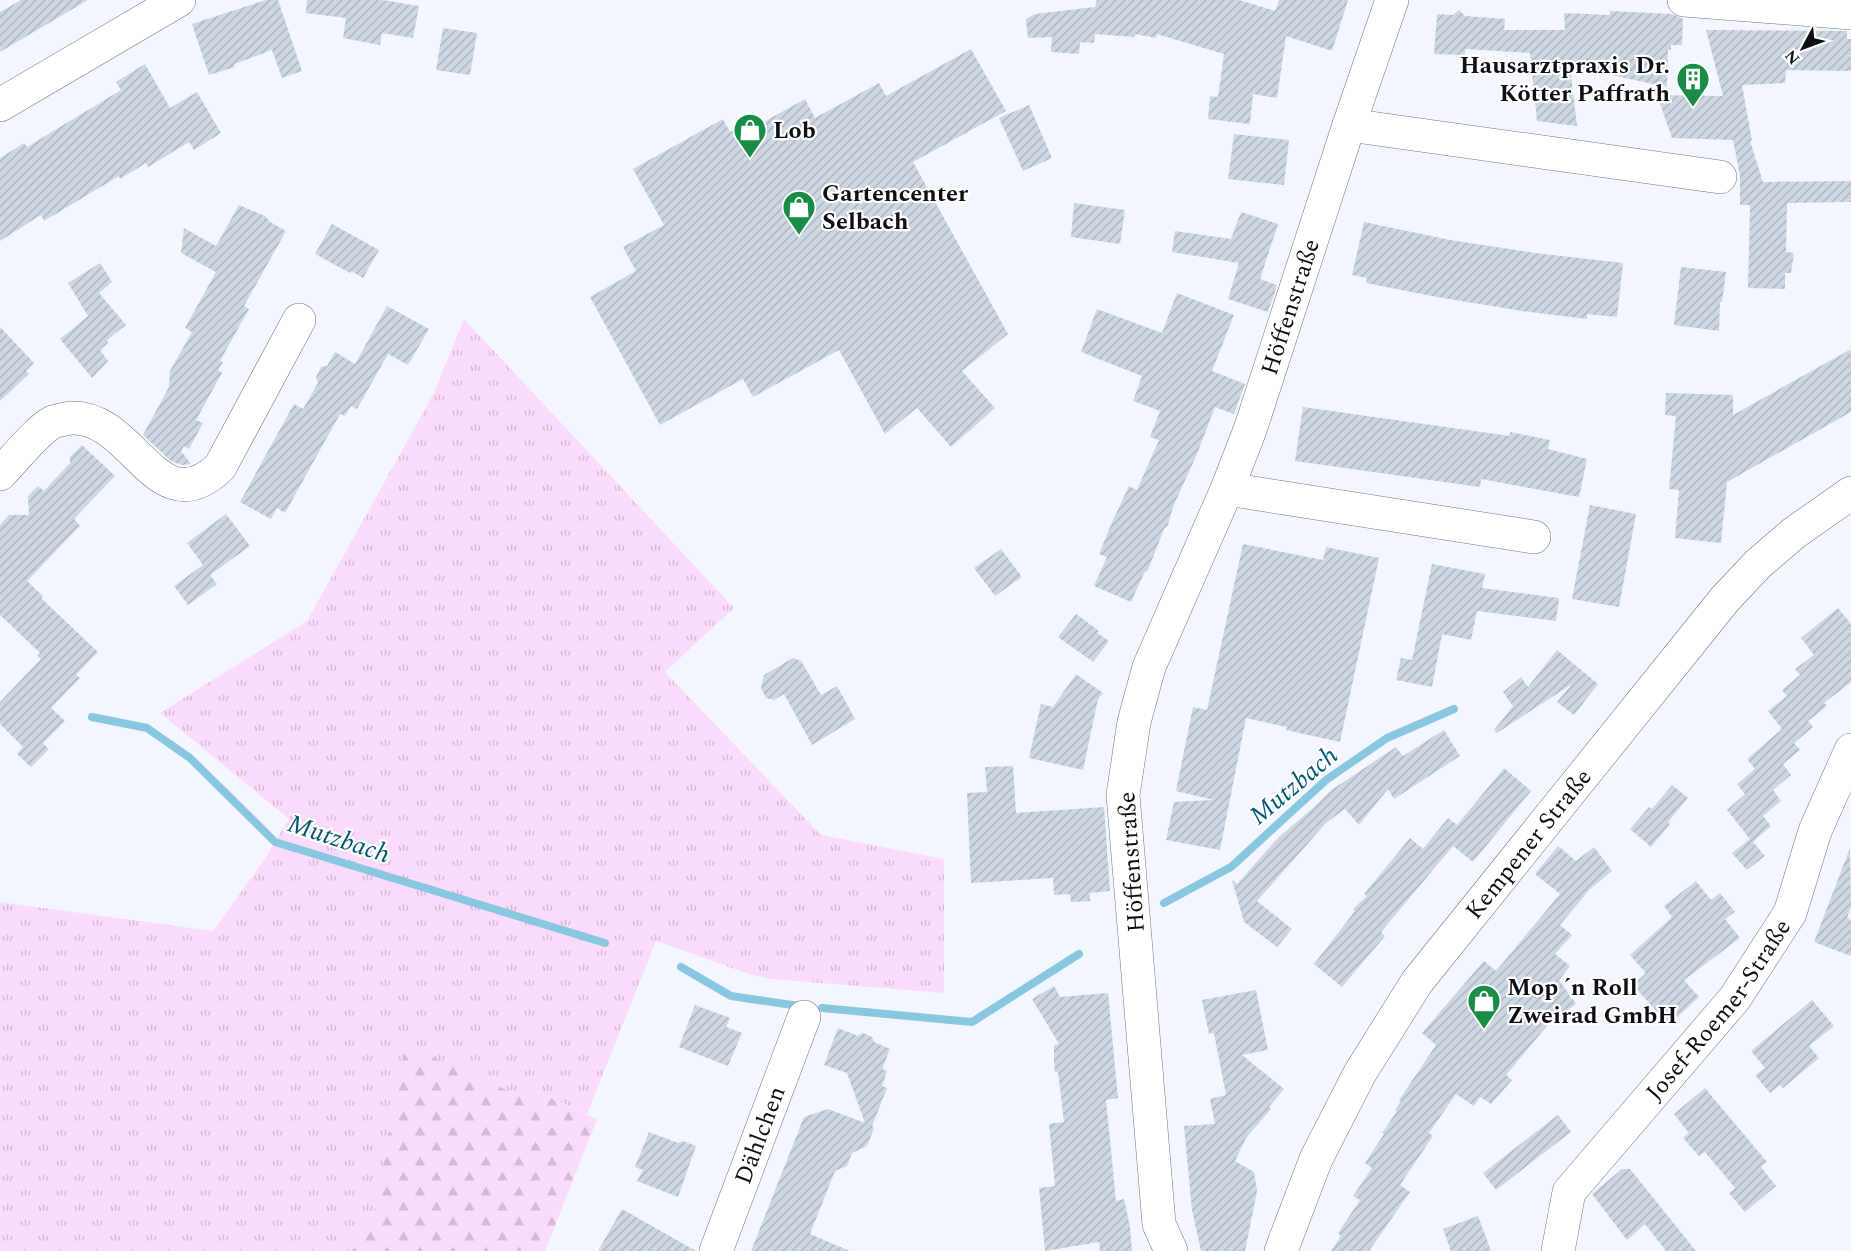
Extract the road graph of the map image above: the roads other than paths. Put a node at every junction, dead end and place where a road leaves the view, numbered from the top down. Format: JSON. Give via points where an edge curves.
{"nodes":[{"id":1,"x":179,"y":0,"type":"edge"},
{"id":2,"x":1392,"y":0,"type":"edge"},
{"id":3,"x":1684,"y":0,"type":"edge"},
{"id":4,"x":1851,"y":13,"type":"edge"},
{"id":5,"x":0,"y":105,"type":"edge"},
{"id":6,"x":1349,"y":125,"type":"junction"},
{"id":7,"x":1720,"y":177,"type":"dead end"},
{"id":8,"x":299,"y":320,"type":"dead end"},
{"id":9,"x":0,"y":474,"type":"edge"},
{"id":10,"x":1227,"y":489,"type":"junction"},
{"id":11,"x":1851,"y":493,"type":"edge"},
{"id":12,"x":1534,"y":537,"type":"dead end"},
{"id":13,"x":1851,"y":750,"type":"edge"},
{"id":14,"x":804,"y":1017,"type":"dead end"},
{"id":15,"x":716,"y":1251,"type":"edge"},
{"id":16,"x":1171,"y":1251,"type":"edge"},
{"id":17,"x":1281,"y":1251,"type":"edge"},
{"id":18,"x":1558,"y":1251,"type":"edge"}],
"edges":[{"from":1,"to":5,"type":"street"},
{"from":2,"to":6,"type":"street","name":"Höffenstraße"},
{"from":3,"to":4,"type":"street"},
{"from":6,"to":7,"type":"street"},
{"from":6,"to":10,"type":"street","name":"Höffenstraße","via":[[1250,430]]},
{"from":8,"to":9,"type":"street","via":[[220,467],[204,479],[182,485],[169,482],[110,430],[82,418],[64,419],[46,427]]},
{"from":10,"to":12,"type":"street"},
{"from":10,"to":16,"type":"street","name":"Höffenstraße","via":[[1149,667],[1134,722],[1123,795],[1159,1224]]},
{"from":11,"to":17,"type":"street","name":"Kempener Straße","via":[[1785,541],[1725,599],[1417,982],[1359,1073],[1317,1159]]},
{"from":13,"to":18,"type":"street","name":"Josef-Roemer-Straße","via":[[1815,831],[1790,912],[1735,998],[1569,1192]]},
{"from":14,"to":15,"type":"street","name":"Dählchen"}]}
